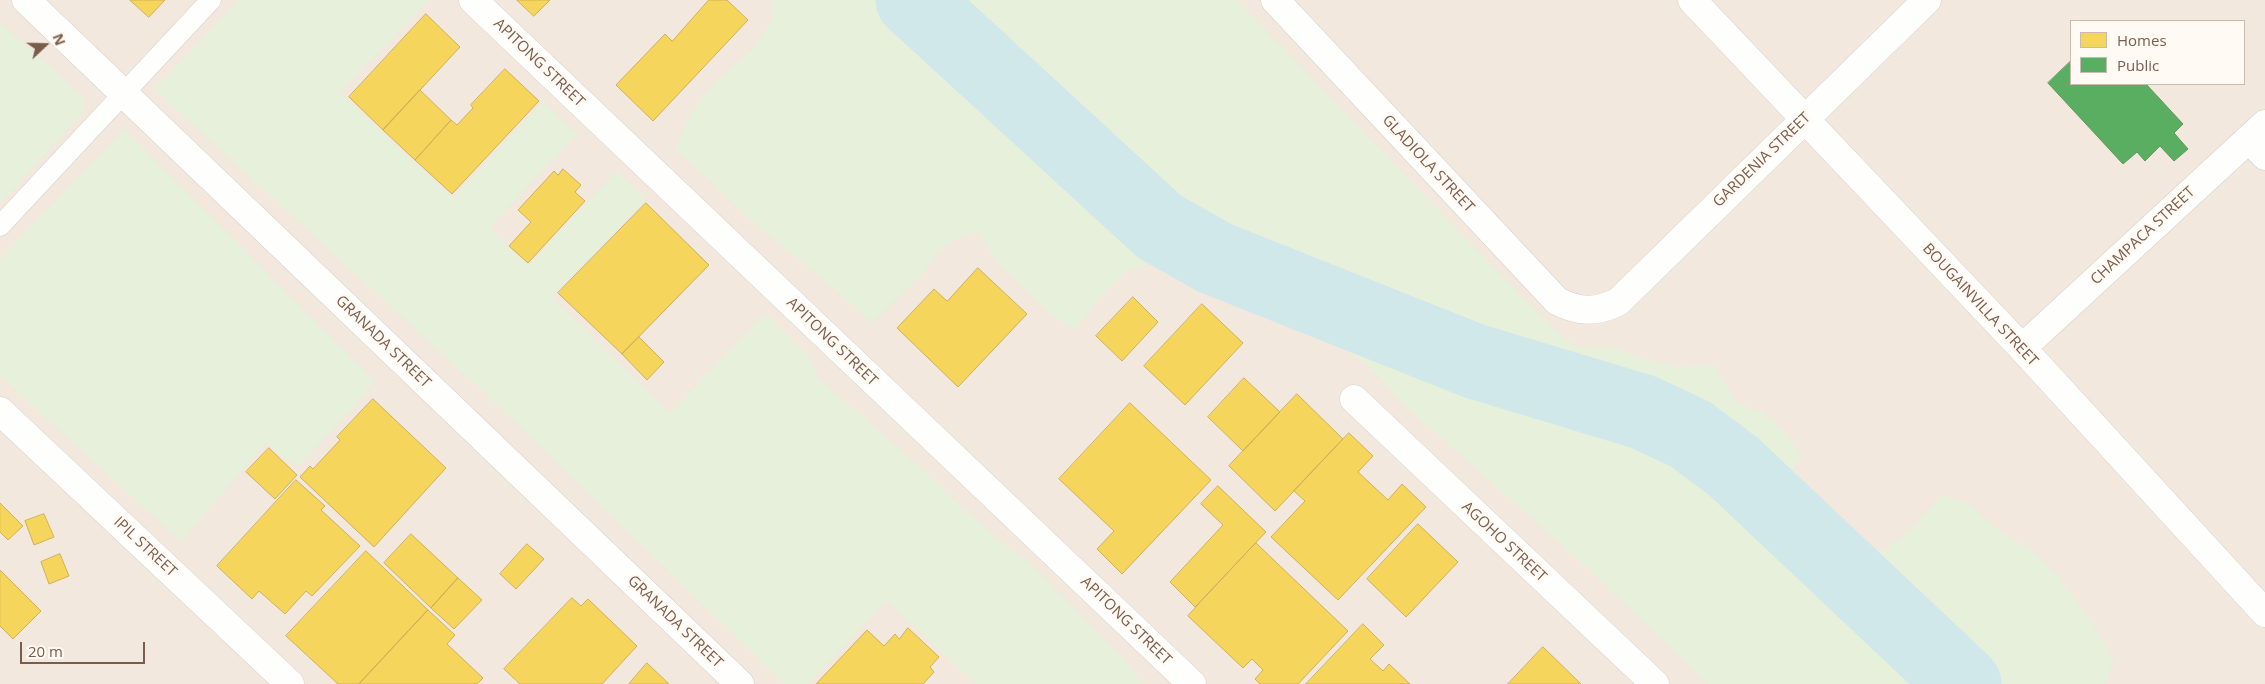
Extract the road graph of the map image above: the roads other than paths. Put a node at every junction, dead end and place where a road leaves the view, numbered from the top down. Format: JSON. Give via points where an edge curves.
{"nodes":[{"id":1,"x":26,"y":0,"type":"edge"},
{"id":2,"x":211,"y":0,"type":"edge"},
{"id":3,"x":473,"y":0,"type":"edge"},
{"id":4,"x":1275,"y":0,"type":"edge"},
{"id":5,"x":1692,"y":0,"type":"edge"},
{"id":6,"x":1927,"y":0,"type":"edge"},
{"id":7,"x":123,"y":93,"type":"junction"},
{"id":8,"x":1804,"y":119,"type":"junction"},
{"id":9,"x":2260,"y":140,"type":"edge"},
{"id":10,"x":0,"y":226,"type":"edge"},
{"id":11,"x":1591,"y":311,"type":"joint"},
{"id":12,"x":2022,"y":348,"type":"junction"},
{"id":13,"x":1354,"y":399,"type":"dead end"},
{"id":14,"x":0,"y":410,"type":"edge"},
{"id":15,"x":2265,"y":613,"type":"edge"},
{"id":16,"x":290,"y":684,"type":"edge"},
{"id":17,"x":740,"y":684,"type":"edge"},
{"id":18,"x":1192,"y":684,"type":"edge"},
{"id":19,"x":1654,"y":684,"type":"edge"}],
"edges":[{"from":1,"to":7,"type":"street","name":"GRANADA STREET"},
{"from":2,"to":7,"type":"lane"},
{"from":3,"to":18,"type":"street","name":"APITONG STREET"},
{"from":4,"to":11,"type":"street","name":"GLADIOLA STREET","via":[[1557,301],[1574,309]]},
{"from":5,"to":8,"type":"street","name":"BOUGAINVILLA STREET"},
{"from":6,"to":8,"type":"street","name":"GARDENIA STREET"},
{"from":7,"to":10,"type":"lane"},
{"from":7,"to":17,"type":"street","name":"GRANADA STREET"},
{"from":8,"to":11,"type":"street","name":"GARDENIA STREET","via":[[1618,302]]},
{"from":8,"to":12,"type":"street","name":"BOUGAINVILLA STREET"},
{"from":9,"to":12,"type":"street","name":"CHAMPACA STREET"},
{"from":12,"to":15,"type":"street","name":"BOUGAINVILLA STREET"},
{"from":13,"to":19,"type":"street","name":"AGOHO STREET"},
{"from":14,"to":16,"type":"street","name":"IPIL STREET"}]}
